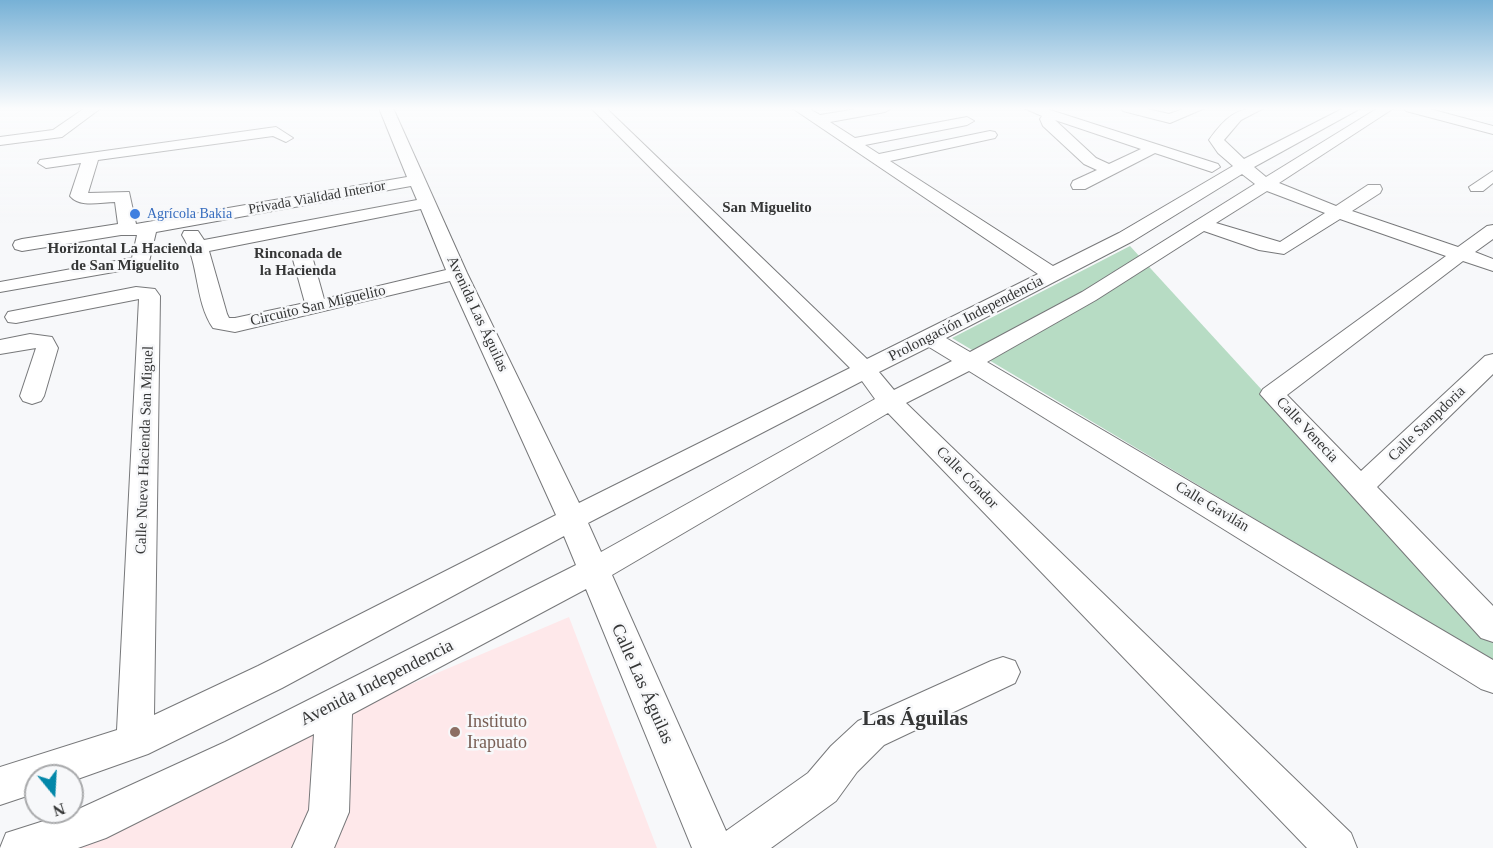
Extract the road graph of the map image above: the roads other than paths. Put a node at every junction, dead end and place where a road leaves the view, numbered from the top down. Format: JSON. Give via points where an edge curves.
{"nodes":[{"id":1,"x":52,"y":148,"type":"edge"},
{"id":2,"x":179,"y":148,"type":"edge"},
{"id":3,"x":211,"y":148,"type":"edge"},
{"id":4,"x":403,"y":148,"type":"edge"},
{"id":5,"x":638,"y":148,"type":"edge"},
{"id":6,"x":859,"y":148,"type":"edge"},
{"id":7,"x":930,"y":148,"type":"edge"},
{"id":8,"x":1075,"y":148,"type":"edge"},
{"id":9,"x":1154,"y":148,"type":"joint"},
{"id":10,"x":1200,"y":148,"type":"edge"},
{"id":11,"x":1222,"y":148,"type":"edge"},
{"id":12,"x":1278,"y":148,"type":"edge"},
{"id":13,"x":1324,"y":148,"type":"edge"},
{"id":14,"x":876,"y":159,"type":"junction"},
{"id":15,"x":89,"y":163,"type":"junction"},
{"id":16,"x":1245,"y":165,"type":"junction"},
{"id":17,"x":1110,"y":170,"type":"junction"},
{"id":18,"x":1215,"y":174,"type":"junction"},
{"id":19,"x":1493,"y":176,"type":"edge"},
{"id":20,"x":417,"y":180,"type":"junction"},
{"id":21,"x":1265,"y":184,"type":"junction"},
{"id":22,"x":1079,"y":185,"type":"dead end"},
{"id":23,"x":1477,"y":187,"type":"dead end"},
{"id":24,"x":1374,"y":189,"type":"dead end"},
{"id":25,"x":427,"y":203,"type":"junction"},
{"id":26,"x":1339,"y":213,"type":"junction"},
{"id":27,"x":1203,"y":225,"type":"junction"},
{"id":28,"x":137,"y":228,"type":"junction"},
{"id":29,"x":1493,"y":230,"type":"edge"},
{"id":30,"x":22,"y":245,"type":"dead end"},
{"id":31,"x":1461,"y":254,"type":"junction"},
{"id":32,"x":302,"y":256,"type":"dead end"},
{"id":33,"x":1493,"y":265,"type":"edge"},
{"id":34,"x":457,"y":273,"type":"junction"},
{"id":35,"x":1053,"y":275,"type":"junction"},
{"id":36,"x":4,"y":287,"type":"dead end"},
{"id":37,"x":316,"y":306,"type":"junction"},
{"id":38,"x":16,"y":317,"type":"dead end"},
{"id":39,"x":930,"y":337,"type":"junction"},
{"id":40,"x":0,"y":347,"type":"edge"},
{"id":41,"x":971,"y":361,"type":"junction"},
{"id":42,"x":1493,"y":361,"type":"edge"},
{"id":43,"x":865,"y":370,"type":"junction"},
{"id":44,"x":32,"y":396,"type":"dead end"},
{"id":45,"x":890,"y":401,"type":"junction"},
{"id":46,"x":1360,"y":487,"type":"junction"},
{"id":47,"x":572,"y":519,"type":"junction"},
{"id":48,"x":593,"y":571,"type":"junction"},
{"id":49,"x":1489,"y":615,"type":"edge"},
{"id":50,"x":1003,"y":672,"type":"dead end"},
{"id":51,"x":1493,"y":678,"type":"edge"},
{"id":52,"x":334,"y":705,"type":"junction"},
{"id":53,"x":135,"y":742,"type":"junction"},
{"id":54,"x":84,"y":769,"type":"edge"},
{"id":55,"x":24,"y":782,"type":"edge"},
{"id":56,"x":0,"y":786,"type":"edge"},
{"id":57,"x":63,"y":831,"type":"edge"},
{"id":58,"x":21,"y":848,"type":"edge"},
{"id":59,"x":313,"y":848,"type":"edge"},
{"id":60,"x":713,"y":848,"type":"edge"},
{"id":61,"x":737,"y":848,"type":"edge"},
{"id":62,"x":1336,"y":848,"type":"edge"}],
"edges":[{"from":1,"to":15,"type":"street","via":[[46,163]]},
{"from":2,"to":15,"type":"street"},
{"from":3,"to":15,"type":"street"},
{"from":4,"to":20,"type":"street","name":"Avenida Las Águilas"},
{"from":5,"to":43,"type":"street","name":"Calle Cóndor"},
{"from":6,"to":14,"type":"street"},
{"from":7,"to":14,"type":"street"},
{"from":8,"to":17,"type":"street","via":[[1090,161]]},
{"from":9,"to":17,"type":"street"},
{"from":9,"to":18,"type":"street"},
{"from":10,"to":18,"type":"street"},
{"from":11,"to":16,"type":"street"},
{"from":12,"to":16,"type":"street","name":"Prolongación Independencia"},
{"from":13,"to":21,"type":"street"},
{"from":14,"to":35,"type":"street"},
{"from":15,"to":28,"type":"street","via":[[79,196],[123,196]]},
{"from":16,"to":18,"type":"street","name":"Prolongación Independencia"},
{"from":16,"to":21,"type":"street"},
{"from":17,"to":22,"type":"street"},
{"from":18,"to":35,"type":"street","name":"Prolongación Independencia","via":[[1126,237]]},
{"from":19,"to":23,"type":"street"},
{"from":20,"to":25,"type":"street","name":"Avenida Las Águilas"},
{"from":20,"to":28,"type":"street","name":"Privada Vialidad Interior"},
{"from":21,"to":26,"type":"street"},
{"from":21,"to":27,"type":"street"},
{"from":24,"to":26,"type":"street"},
{"from":25,"to":34,"type":"street","name":"Avenida Las Águilas"},
{"from":25,"to":37,"type":"street","name":"Circuito San Miguelito","via":[[195,241],[221,323],[258,321]]},
{"from":26,"to":27,"type":"street","via":[[1284,248]]},
{"from":26,"to":31,"type":"street"},
{"from":27,"to":41,"type":"street","via":[[1089,296]]},
{"from":28,"to":30,"type":"street","name":"Privada Vialidad Interior"},
{"from":28,"to":36,"type":"street","via":[[141,262]]},
{"from":29,"to":31,"type":"street","name":"Calle Venecia"},
{"from":31,"to":33,"type":"street"},
{"from":31,"to":46,"type":"street","name":"Calle Venecia","via":[[1272,394]]},
{"from":32,"to":37,"type":"street"},
{"from":34,"to":37,"type":"street","name":"Circuito San Miguelito"},
{"from":34,"to":47,"type":"street","name":"Avenida Las Águilas"},
{"from":35,"to":39,"type":"street","name":"Prolongación Independencia"},
{"from":38,"to":53,"type":"street","name":"Calle Nueva Hacienda San Miguel","via":[[136,293],[150,296]]},
{"from":39,"to":41,"type":"street","name":"Calle Gavilán"},
{"from":39,"to":43,"type":"street","name":"Prolongación Independencia"},
{"from":40,"to":44,"type":"street","via":[[30,340],[44,342],[46,348]]},
{"from":41,"to":45,"type":"street"},
{"from":41,"to":51,"type":"street","name":"Calle Gavilán"},
{"from":42,"to":46,"type":"street","name":"Calle Sampdoria"},
{"from":43,"to":45,"type":"street","name":"Calle Cóndor"},
{"from":43,"to":47,"type":"street","name":"Prolongación Independencia"},
{"from":45,"to":48,"type":"street","name":"Avenida Independencia"},
{"from":45,"to":62,"type":"street","name":"Calle Cóndor"},
{"from":46,"to":49,"type":"street","name":"Calle Venecia"},
{"from":47,"to":48,"type":"street","name":"Calle Las Águilas"},
{"from":47,"to":53,"type":"street"},
{"from":48,"to":52,"type":"street","name":"Avenida Independencia"},
{"from":48,"to":60,"type":"street","name":"Calle Las Águilas"},
{"from":50,"to":61,"type":"street","via":[[872,733],[822,787]]},
{"from":52,"to":57,"type":"street","name":"Avenida Independencia","via":[[116,813]]},
{"from":52,"to":59,"type":"street","via":[[329,812]]},
{"from":53,"to":54,"type":"street"},
{"from":55,"to":56,"type":"street"},
{"from":57,"to":58,"type":"street","name":"Avenida Independencia"}]}
